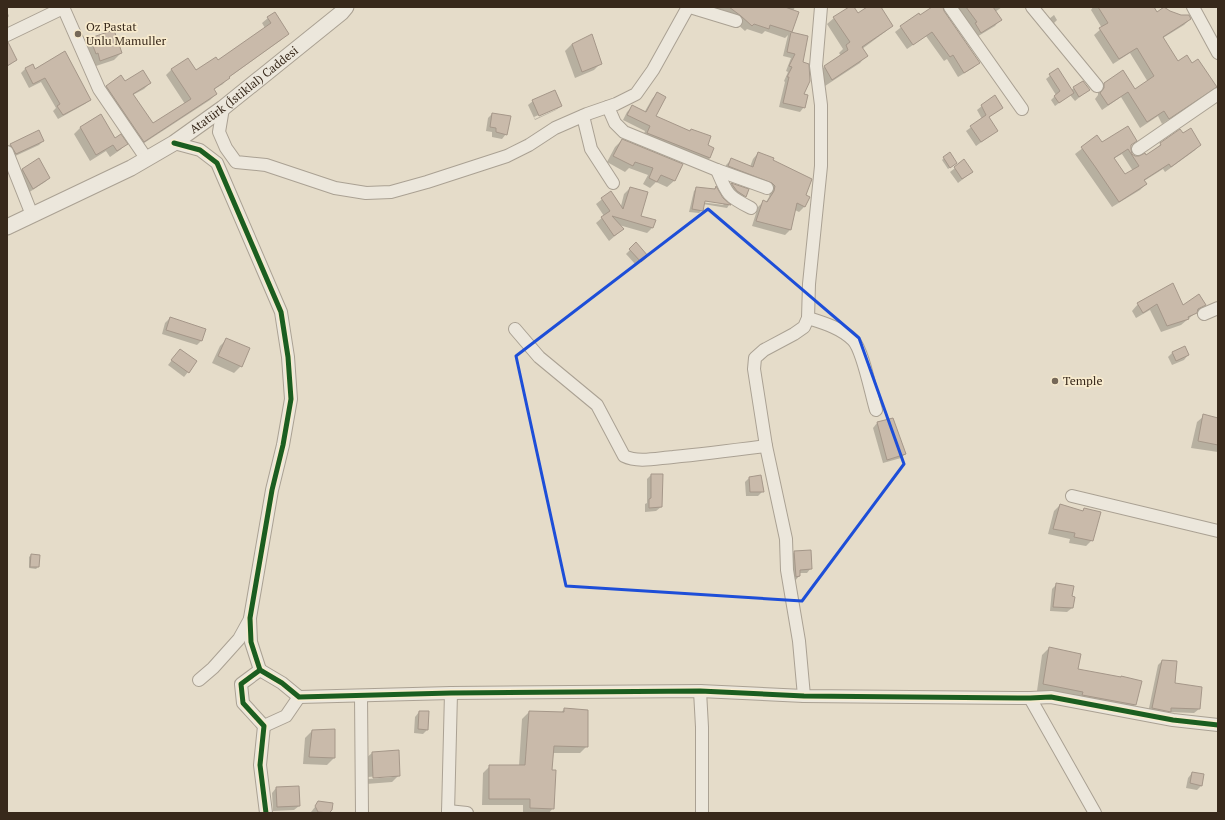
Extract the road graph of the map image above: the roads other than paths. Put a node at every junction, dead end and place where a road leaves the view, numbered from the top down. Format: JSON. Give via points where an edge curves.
{"nodes":[{"id":1,"x":346,"y":7,"type":"edge"},
{"id":2,"x":689,"y":7,"type":"edge"},
{"id":3,"x":820,"y":7,"type":"edge"},
{"id":4,"x":950,"y":7,"type":"edge"},
{"id":5,"x":1032,"y":7,"type":"edge"},
{"id":6,"x":1193,"y":7,"type":"edge"},
{"id":7,"x":63,"y":8,"type":"edge"},
{"id":8,"x":736,"y":21,"type":"dead end"},
{"id":9,"x":7,"y":35,"type":"edge"},
{"id":10,"x":1218,"y":53,"type":"edge"},
{"id":11,"x":1097,"y":86,"type":"dead end"},
{"id":12,"x":1218,"y":94,"type":"edge"},
{"id":13,"x":608,"y":107,"type":"junction"},
{"id":14,"x":223,"y":108,"type":"junction"},
{"id":15,"x":1022,"y":109,"type":"dead end"},
{"id":16,"x":582,"y":116,"type":"junction"},
{"id":17,"x":174,"y":143,"type":"junction"},
{"id":18,"x":1138,"y":149,"type":"dead end"},
{"id":19,"x":7,"y":152,"type":"edge"},
{"id":20,"x":146,"y":158,"type":"junction"},
{"id":21,"x":717,"y":170,"type":"junction"},
{"id":22,"x":612,"y":183,"type":"dead end"},
{"id":23,"x":767,"y":188,"type":"dead end"},
{"id":24,"x":751,"y":208,"type":"dead end"},
{"id":25,"x":32,"y":215,"type":"junction"},
{"id":26,"x":7,"y":227,"type":"edge"},
{"id":27,"x":1218,"y":308,"type":"edge"},
{"id":28,"x":1204,"y":314,"type":"dead end"},
{"id":29,"x":808,"y":318,"type":"junction"},
{"id":30,"x":515,"y":329,"type":"dead end"},
{"id":31,"x":876,"y":410,"type":"dead end"},
{"id":32,"x":766,"y":446,"type":"junction"},
{"id":33,"x":1072,"y":496,"type":"dead end"},
{"id":34,"x":1218,"y":530,"type":"edge"},
{"id":35,"x":250,"y":618,"type":"junction"},
{"id":36,"x":260,"y":670,"type":"junction"},
{"id":37,"x":199,"y":680,"type":"dead end"},
{"id":38,"x":700,"y":690,"type":"junction"},
{"id":39,"x":451,"y":693,"type":"junction"},
{"id":40,"x":361,"y":696,"type":"junction"},
{"id":41,"x":804,"y":696,"type":"junction"},
{"id":42,"x":299,"y":697,"type":"junction"},
{"id":43,"x":1030,"y":698,"type":"junction"},
{"id":44,"x":1218,"y":725,"type":"edge"},
{"id":45,"x":264,"y":726,"type":"junction"},
{"id":46,"x":448,"y":812,"type":"edge"},
{"id":47,"x":266,"y":813,"type":"edge"},
{"id":48,"x":362,"y":813,"type":"edge"},
{"id":49,"x":467,"y":813,"type":"edge"},
{"id":50,"x":702,"y":813,"type":"edge"},
{"id":51,"x":1095,"y":813,"type":"edge"}],
"edges":[{"from":1,"to":14,"type":"street","name":"Atatürk (İstiklal) Caddesi"},
{"from":2,"to":8,"type":"street"},
{"from":2,"to":13,"type":"street","via":[[654,70],[636,94]]},
{"from":3,"to":29,"type":"street","via":[[816,66],[821,105],[820,166]]},
{"from":4,"to":15,"type":"street"},
{"from":5,"to":11,"type":"street"},
{"from":6,"to":10,"type":"street"},
{"from":7,"to":9,"type":"street"},
{"from":7,"to":20,"type":"street","via":[[99,89]]},
{"from":12,"to":18,"type":"street"},
{"from":13,"to":16,"type":"street"},
{"from":13,"to":21,"type":"street","via":[[615,122],[624,132]]},
{"from":14,"to":16,"type":"street","via":[[219,132],[236,162],[266,165],[335,188],[366,193],[391,192],[507,156],[555,128]]},
{"from":14,"to":17,"type":"street","name":"Atatürk (İstiklal) Caddesi"},
{"from":16,"to":22,"type":"street","via":[[591,149]]},
{"from":17,"to":20,"type":"street","name":"Atatürk (İstiklal) Caddesi"},
{"from":17,"to":35,"type":"street","via":[[200,150],[217,163],[281,312],[291,399]]},
{"from":19,"to":25,"type":"street"},
{"from":20,"to":25,"type":"street","name":"Atatürk (İstiklal) Caddesi","via":[[131,168]]},
{"from":21,"to":23,"type":"street"},
{"from":21,"to":24,"type":"street","via":[[726,192]]},
{"from":25,"to":26,"type":"street","name":"Atatürk (İstiklal) Caddesi"},
{"from":27,"to":28,"type":"street"},
{"from":29,"to":31,"type":"street","via":[[842,331],[854,340],[861,355]]},
{"from":29,"to":32,"type":"street","via":[[804,327],[755,358],[754,369]]},
{"from":30,"to":32,"type":"street","via":[[539,357],[597,406],[624,456],[630,459]]},
{"from":32,"to":41,"type":"street","via":[[786,539],[787,570],[799,641]]},
{"from":33,"to":34,"type":"street"},
{"from":35,"to":36,"type":"street","via":[[251,642]]},
{"from":35,"to":37,"type":"street","via":[[239,639]]},
{"from":36,"to":42,"type":"street"},
{"from":36,"to":45,"type":"street","via":[[241,684],[244,703]]},
{"from":38,"to":39,"type":"street"},
{"from":38,"to":41,"type":"street"},
{"from":38,"to":50,"type":"street"},
{"from":39,"to":40,"type":"street"},
{"from":39,"to":46,"type":"street"},
{"from":40,"to":42,"type":"street"},
{"from":40,"to":48,"type":"street"},
{"from":41,"to":43,"type":"street"},
{"from":42,"to":45,"type":"street","via":[[286,716]]},
{"from":43,"to":44,"type":"street","via":[[1051,697],[1173,720]]},
{"from":43,"to":51,"type":"street"},
{"from":45,"to":47,"type":"street","via":[[260,765]]},
{"from":46,"to":49,"type":"street"}]}
